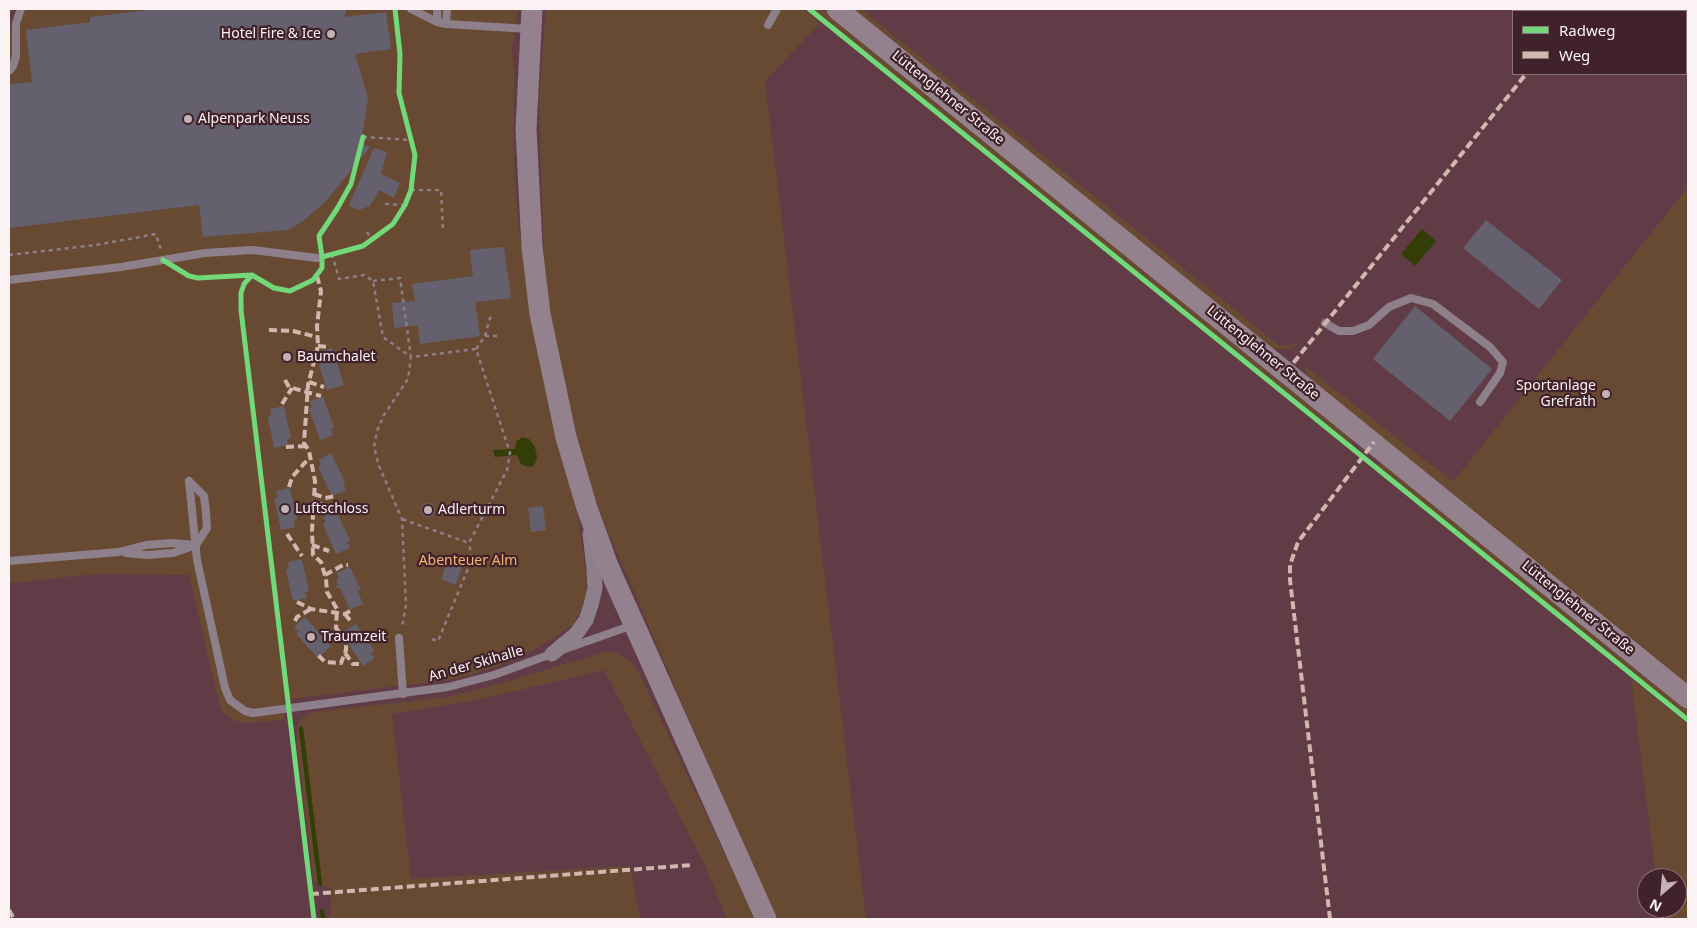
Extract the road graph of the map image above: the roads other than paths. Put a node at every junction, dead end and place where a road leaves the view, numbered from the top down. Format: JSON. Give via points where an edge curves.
{"nodes":[{"id":1,"x":20,"y":9,"type":"edge"},
{"id":2,"x":411,"y":9,"type":"edge"},
{"id":3,"x":437,"y":9,"type":"edge"},
{"id":4,"x":447,"y":9,"type":"edge"},
{"id":5,"x":777,"y":9,"type":"edge"},
{"id":6,"x":837,"y":9,"type":"edge"},
{"id":7,"x":530,"y":19,"type":"edge"},
{"id":8,"x":437,"y":22,"type":"junction"},
{"id":9,"x":446,"y":24,"type":"junction"},
{"id":10,"x":768,"y":26,"type":"dead end"},
{"id":11,"x":9,"y":71,"type":"edge"},
{"id":12,"x":317,"y":258,"type":"dead end"},
{"id":13,"x":9,"y":280,"type":"edge"},
{"id":14,"x":1325,"y":323,"type":"dead end"},
{"id":15,"x":1480,"y":402,"type":"dead end"},
{"id":16,"x":586,"y":508,"type":"junction"},
{"id":17,"x":196,"y":545,"type":"junction"},
{"id":18,"x":9,"y":562,"type":"edge"},
{"id":19,"x":633,"y":625,"type":"junction"},
{"id":20,"x":399,"y":638,"type":"road end"},
{"id":21,"x":552,"y":654,"type":"junction"},
{"id":22,"x":403,"y":694,"type":"junction"},
{"id":23,"x":1688,"y":698,"type":"edge"},
{"id":24,"x":766,"y":919,"type":"edge"}],
"edges":[{"from":1,"to":11,"type":"lane","via":[[16,23],[16,56]]},
{"from":2,"to":8,"type":"lane"},
{"from":3,"to":8,"type":"lane"},
{"from":4,"to":9,"type":"lane"},
{"from":5,"to":10,"type":"lane"},
{"from":6,"to":23,"type":"main road","name":"Lüttenglehner Straße"},
{"from":7,"to":9,"type":"lane"},
{"from":7,"to":16,"type":"main road","via":[[526,130],[532,247],[551,369]]},
{"from":8,"to":9,"type":"lane"},
{"from":12,"to":13,"type":"lane","via":[[253,250],[205,253]]},
{"from":14,"to":15,"type":"lane","via":[[1339,331],[1353,331],[1369,325],[1390,307],[1411,298],[1433,304],[1503,362],[1500,373]]},
{"from":16,"to":19,"type":"main road"},
{"from":16,"to":21,"type":"street","via":[[595,588],[586,620],[576,634]]},
{"from":17,"to":17,"type":"lane","via":[[188,481],[204,496],[207,528]]},
{"from":17,"to":18,"type":"lane","via":[[173,553],[119,552]]},
{"from":17,"to":22,"type":"lane","name":"An der Skihalle","via":[[225,688],[236,707],[253,712]]},
{"from":19,"to":21,"type":"lane","name":"An der Skihalle"},
{"from":19,"to":24,"type":"main road"},
{"from":20,"to":22,"type":"lane"},
{"from":21,"to":22,"type":"lane","name":"An der Skihalle","via":[[494,675]]}]}
